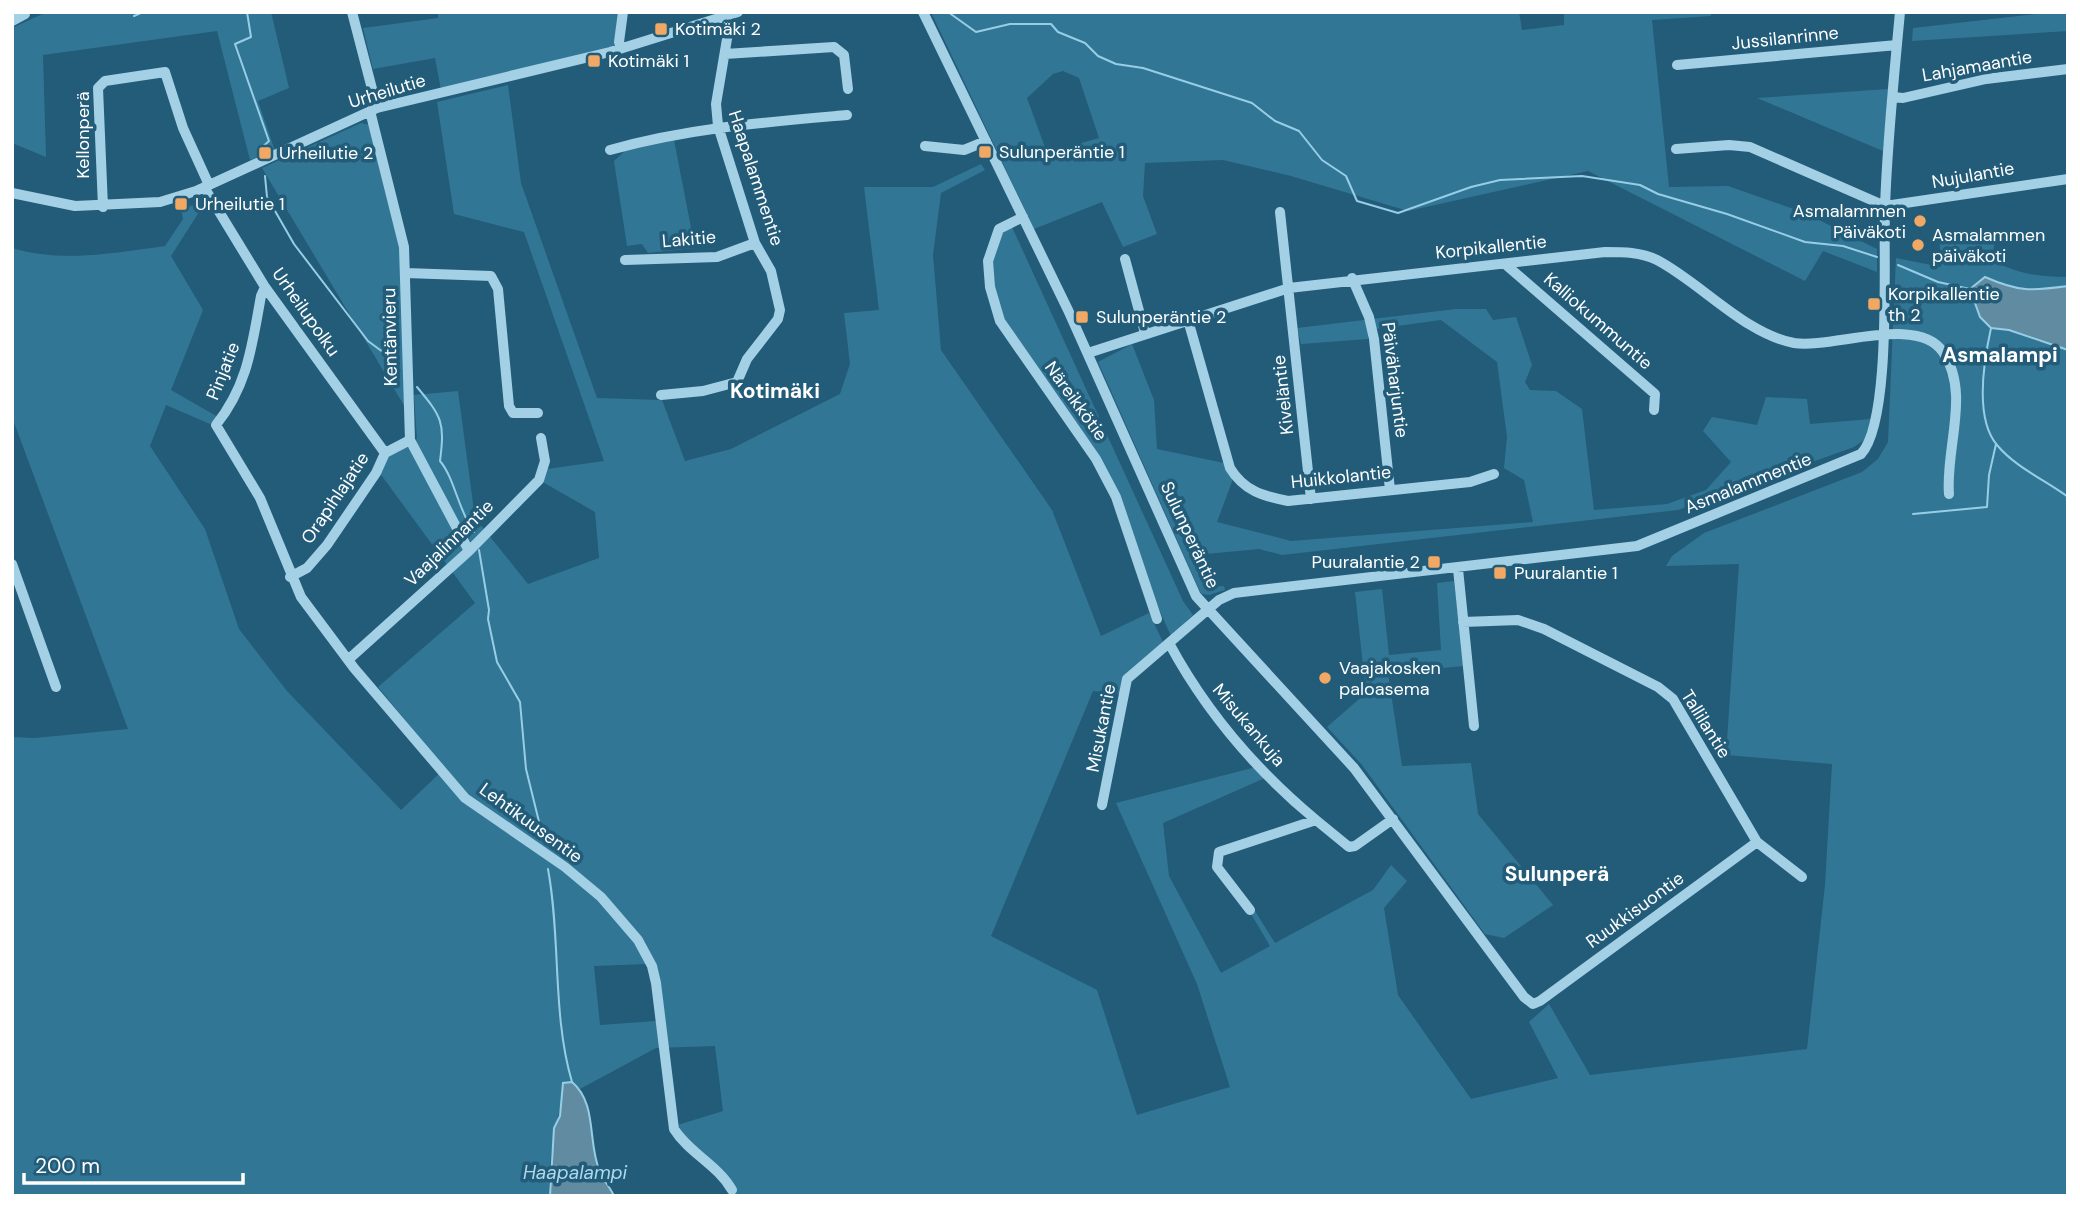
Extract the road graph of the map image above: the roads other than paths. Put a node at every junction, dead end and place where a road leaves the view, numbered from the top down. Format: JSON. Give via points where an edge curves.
{"nodes":[{"id":1,"x":352,"y":12,"type":"edge"},
{"id":2,"x":624,"y":12,"type":"edge"},
{"id":3,"x":923,"y":12,"type":"edge"},
{"id":4,"x":1900,"y":12,"type":"edge"},
{"id":5,"x":25,"y":14,"type":"dead end"},
{"id":6,"x":733,"y":14,"type":"edge"},
{"id":7,"x":12,"y":21,"type":"edge"},
{"id":8,"x":1897,"y":46,"type":"junction"},
{"id":9,"x":621,"y":48,"type":"junction"},
{"id":10,"x":725,"y":54,"type":"junction"},
{"id":11,"x":1677,"y":65,"type":"dead end"},
{"id":12,"x":2068,"y":69,"type":"edge"},
{"id":13,"x":848,"y":89,"type":"dead end"},
{"id":14,"x":1893,"y":97,"type":"junction"},
{"id":15,"x":374,"y":110,"type":"junction"},
{"id":16,"x":847,"y":115,"type":"dead end"},
{"id":17,"x":718,"y":127,"type":"junction"},
{"id":18,"x":986,"y":141,"type":"junction"},
{"id":19,"x":925,"y":146,"type":"dead end"},
{"id":20,"x":1676,"y":149,"type":"dead end"},
{"id":21,"x":610,"y":150,"type":"dead end"},
{"id":22,"x":2068,"y":179,"type":"edge"},
{"id":23,"x":207,"y":186,"type":"junction"},
{"id":24,"x":12,"y":193,"type":"edge"},
{"id":25,"x":1885,"y":206,"type":"junction"},
{"id":26,"x":103,"y":207,"type":"junction"},
{"id":27,"x":1280,"y":212,"type":"dead end"},
{"id":28,"x":1023,"y":217,"type":"junction"},
{"id":29,"x":755,"y":243,"type":"junction"},
{"id":30,"x":1125,"y":259,"type":"dead end"},
{"id":31,"x":625,"y":260,"type":"dead end"},
{"id":32,"x":1505,"y":264,"type":"junction"},
{"id":33,"x":406,"y":273,"type":"junction"},
{"id":34,"x":1352,"y":278,"type":"junction"},
{"id":35,"x":265,"y":287,"type":"junction"},
{"id":36,"x":1289,"y":288,"type":"junction"},
{"id":37,"x":1188,"y":320,"type":"junction"},
{"id":38,"x":1145,"y":333,"type":"junction"},
{"id":39,"x":1882,"y":335,"type":"junction"},
{"id":40,"x":1088,"y":353,"type":"junction"},
{"id":41,"x":661,"y":396,"type":"dead end"},
{"id":42,"x":1654,"y":410,"type":"dead end"},
{"id":43,"x":538,"y":413,"type":"dead end"},
{"id":44,"x":216,"y":425,"type":"joint"},
{"id":45,"x":541,"y":438,"type":"dead end"},
{"id":46,"x":410,"y":440,"type":"junction"},
{"id":47,"x":385,"y":453,"type":"junction"},
{"id":48,"x":1494,"y":474,"type":"dead end"},
{"id":49,"x":1390,"y":490,"type":"junction"},
{"id":50,"x":1950,"y":494,"type":"dead end"},
{"id":51,"x":1311,"y":499,"type":"junction"},
{"id":52,"x":469,"y":551,"type":"junction"},
{"id":53,"x":12,"y":564,"type":"edge"},
{"id":54,"x":1458,"y":569,"type":"junction"},
{"id":55,"x":290,"y":577,"type":"junction"},
{"id":56,"x":1208,"y":608,"type":"junction"},
{"id":57,"x":1157,"y":619,"type":"dead end"},
{"id":58,"x":1463,"y":622,"type":"junction"},
{"id":59,"x":1169,"y":643,"type":"junction"},
{"id":60,"x":349,"y":659,"type":"junction"},
{"id":61,"x":56,"y":687,"type":"dead end"},
{"id":62,"x":1474,"y":726,"type":"dead end"},
{"id":63,"x":1102,"y":805,"type":"dead end"},
{"id":64,"x":1393,"y":819,"type":"junction"},
{"id":65,"x":1315,"y":820,"type":"junction"},
{"id":66,"x":1757,"y":842,"type":"junction"},
{"id":67,"x":1802,"y":877,"type":"dead end"},
{"id":68,"x":1250,"y":910,"type":"dead end"},
{"id":69,"x":1532,"y":1004,"type":"joint"},
{"id":70,"x":732,"y":1190,"type":"dead end"}],
"edges":[{"from":1,"to":15,"type":"street","name":"Kentänvieru"},
{"from":2,"to":9,"type":"street"},
{"from":3,"to":18,"type":"street","name":"Sulunperäntie"},
{"from":4,"to":8,"type":"street","name":"Asmalammentie"},
{"from":5,"to":7,"type":"street"},
{"from":6,"to":9,"type":"street","name":"Urheilutie"},
{"from":6,"to":10,"type":"street","name":"Haapalammentie"},
{"from":8,"to":11,"type":"street","name":"Jussilanrinne"},
{"from":8,"to":14,"type":"street","name":"Asmalammentie"},
{"from":9,"to":15,"type":"street","name":"Urheilutie"},
{"from":10,"to":13,"type":"street","via":[[834,47],[844,55]]},
{"from":10,"to":17,"type":"street","name":"Haapalammentie","via":[[716,104]]},
{"from":12,"to":14,"type":"street","name":"Lahjamaantie"},
{"from":14,"to":25,"type":"street","name":"Asmalammentie"},
{"from":15,"to":23,"type":"street","name":"Urheilutie"},
{"from":15,"to":33,"type":"street","name":"Kentänvieru"},
{"from":16,"to":17,"type":"street"},
{"from":17,"to":21,"type":"street"},
{"from":17,"to":29,"type":"street","name":"Haapalammentie"},
{"from":18,"to":19,"type":"street","via":[[964,150]]},
{"from":18,"to":28,"type":"street","name":"Sulunperäntie"},
{"from":20,"to":25,"type":"street","via":[[1750,147]]},
{"from":22,"to":25,"type":"street","name":"Nujulantie"},
{"from":23,"to":26,"type":"street","name":"Urheilutie","via":[[160,202]]},
{"from":23,"to":26,"type":"street","name":"Kellonperä","via":[[165,72],[105,81],[98,88]]},
{"from":23,"to":35,"type":"street","name":"Urheilupolku"},
{"from":24,"to":26,"type":"street","name":"Urheilutie","via":[[51,203]]},
{"from":25,"to":39,"type":"street","name":"Asmalammentie"},
{"from":27,"to":36,"type":"street","name":"Kiveläntie"},
{"from":28,"to":40,"type":"street","name":"Sulunperäntie"},
{"from":28,"to":57,"type":"street","name":"Näreikkötie","via":[[999,229],[988,261],[1000,321],[1096,459],[1116,497]]},
{"from":29,"to":31,"type":"street","name":"Lakitie","via":[[717,257]]},
{"from":29,"to":41,"type":"street","name":"Haapalammentie","via":[[778,294],[778,319],[747,359],[737,382]]},
{"from":30,"to":38,"type":"street"},
{"from":32,"to":34,"type":"street","name":"Korpikallentie"},
{"from":32,"to":39,"type":"street","name":"Korpikallentie","via":[[1632,253],[1656,260],[1769,335],[1821,344]]},
{"from":32,"to":42,"type":"street","name":"Kalliokummuntie","via":[[1655,394]]},
{"from":33,"to":43,"type":"street","via":[[491,276],[498,289],[509,406],[513,413]]},
{"from":33,"to":46,"type":"street","name":"Kentänvieru"},
{"from":34,"to":36,"type":"street","name":"Korpikallentie"},
{"from":34,"to":49,"type":"street","name":"Päiväharjuntie","via":[[1374,339]]},
{"from":35,"to":44,"type":"street","name":"Pinjatie","via":[[252,355],[234,398]]},
{"from":35,"to":47,"type":"street","name":"Urheilupolku"},
{"from":36,"to":37,"type":"street","name":"Korpikallentie"},
{"from":36,"to":51,"type":"street","name":"Kiveläntie"},
{"from":37,"to":38,"type":"street","name":"Korpikallentie"},
{"from":37,"to":51,"type":"street","name":"Huikkolantie","via":[[1230,468],[1238,482],[1259,495],[1288,501]]},
{"from":38,"to":40,"type":"street","name":"Korpikallentie"},
{"from":39,"to":50,"type":"street","name":"Korpikallentie","via":[[1922,337],[1937,345],[1956,393]]},
{"from":39,"to":54,"type":"street","name":"Asmalammentie","via":[[1875,428],[1868,447],[1853,459],[1637,546]]},
{"from":40,"to":56,"type":"street","name":"Sulunperäntie","via":[[1196,596]]},
{"from":44,"to":55,"type":"street","name":"Lehtikuusentie","via":[[260,498]]},
{"from":45,"to":52,"type":"street","name":"Vaajalinnantie","via":[[545,461],[539,480]]},
{"from":46,"to":47,"type":"street","name":"Orapihlajatie"},
{"from":46,"to":52,"type":"street","name":"Kentänvieru"},
{"from":47,"to":55,"type":"street","name":"Orapihlajatie","via":[[327,545],[307,568]]},
{"from":48,"to":49,"type":"street","name":"Huikkolantie","via":[[1470,482]]},
{"from":49,"to":51,"type":"street","name":"Huikkolantie"},
{"from":52,"to":60,"type":"street","name":"Vaajalinnantie"},
{"from":53,"to":61,"type":"street"},
{"from":54,"to":56,"type":"street","name":"Asmalammentie","via":[[1234,593]]},
{"from":54,"to":58,"type":"street"},
{"from":55,"to":60,"type":"street","name":"Lehtikuusentie"},
{"from":56,"to":59,"type":"street","name":"Misukantie"},
{"from":56,"to":64,"type":"street","name":"Sulunperäntie","via":[[1354,768]]},
{"from":58,"to":62,"type":"street"},
{"from":58,"to":66,"type":"street","name":"Tallilantie","via":[[1518,620],[1658,687],[1673,699]]},
{"from":59,"to":63,"type":"street","name":"Misukantie","via":[[1128,679]]},
{"from":59,"to":65,"type":"street","name":"Misukankuja","via":[[1191,684],[1238,742]]},
{"from":60,"to":70,"type":"street","name":"Lehtikuusentie","via":[[465,798],[565,867],[601,897],[638,940],[656,983],[674,1129]]},
{"from":64,"to":65,"type":"street","name":"Misukankuja","via":[[1349,847]]},
{"from":64,"to":69,"type":"street","name":"Sulunperäntie"},
{"from":65,"to":68,"type":"street","via":[[1219,852],[1217,867]]},
{"from":66,"to":67,"type":"street","name":"Tallilantie"},
{"from":66,"to":69,"type":"street","name":"Ruukkisuontie"}]}
